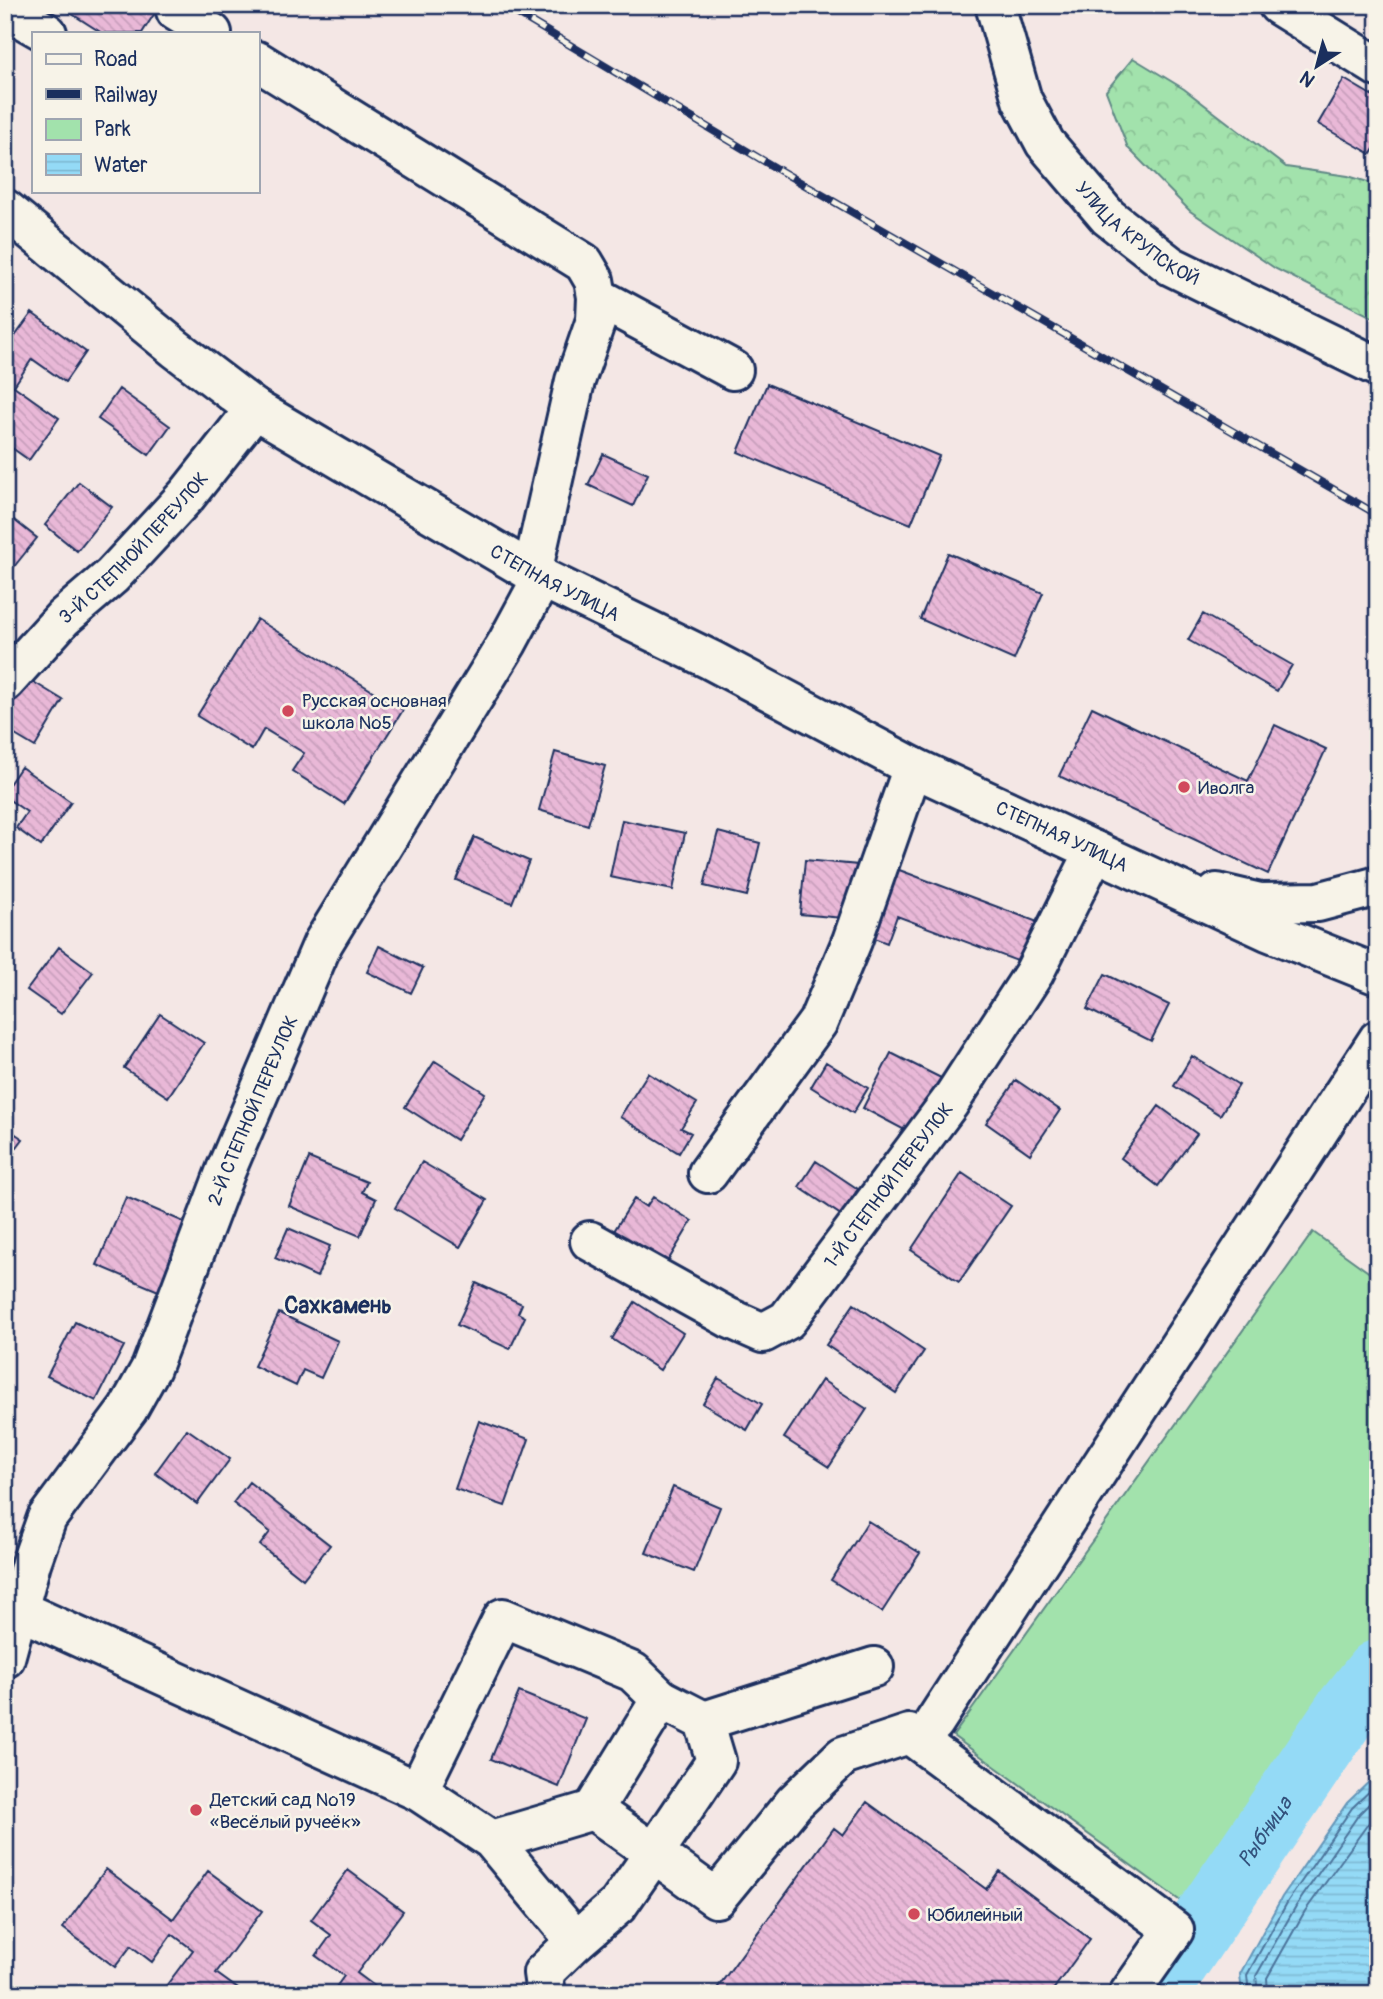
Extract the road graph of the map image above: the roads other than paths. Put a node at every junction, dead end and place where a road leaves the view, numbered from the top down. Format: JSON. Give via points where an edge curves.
{"nodes":[{"id":1,"x":995,"y":5,"type":"edge"},
{"id":2,"x":1278,"y":5,"type":"edge"},
{"id":3,"x":5,"y":9,"type":"edge"},
{"id":4,"x":176,"y":11,"type":"dead end"},
{"id":5,"x":45,"y":32,"type":"edge"},
{"id":6,"x":210,"y":32,"type":"edge"},
{"id":7,"x":259,"y":62,"type":"edge"},
{"id":8,"x":1378,"y":67,"type":"edge"},
{"id":9,"x":5,"y":209,"type":"edge"},
{"id":10,"x":597,"y":297,"type":"junction"},
{"id":11,"x":1378,"y":367,"type":"edge"},
{"id":12,"x":733,"y":370,"type":"dead end"},
{"id":13,"x":255,"y":409,"type":"junction"},
{"id":14,"x":537,"y":576,"type":"junction"},
{"id":15,"x":5,"y":682,"type":"edge"},
{"id":16,"x":913,"y":767,"type":"junction"},
{"id":17,"x":1095,"y":851,"type":"junction"},
{"id":18,"x":1150,"y":879,"type":"junction"},
{"id":19,"x":1378,"y":886,"type":"edge"},
{"id":20,"x":1378,"y":975,"type":"edge"},
{"id":21,"x":1378,"y":1040,"type":"edge"},
{"id":22,"x":708,"y":1173,"type":"dead end"},
{"id":23,"x":590,"y":1241,"type":"dead end"},
{"id":24,"x":18,"y":1555,"type":"edge"},
{"id":25,"x":19,"y":1610,"type":"junction"},
{"id":26,"x":5,"y":1658,"type":"edge"},
{"id":27,"x":874,"y":1667,"type":"dead end"},
{"id":28,"x":661,"y":1699,"type":"junction"},
{"id":29,"x":704,"y":1721,"type":"junction"},
{"id":30,"x":934,"y":1723,"type":"dead end"},
{"id":31,"x":418,"y":1791,"type":"junction"},
{"id":32,"x":593,"y":1810,"type":"junction"},
{"id":33,"x":492,"y":1840,"type":"junction"},
{"id":34,"x":654,"y":1853,"type":"junction"},
{"id":35,"x":576,"y":1941,"type":"junction"},
{"id":36,"x":546,"y":1994,"type":"edge"},
{"id":37,"x":1129,"y":1994,"type":"edge"}],
"edges":[{"from":1,"to":11,"type":"street","name":"УЛИЦА КРУПСКОЙ","via":[[1022,100],[1045,143],[1108,217],[1171,266]]},
{"from":2,"to":8,"type":"street"},
{"from":3,"to":5,"type":"street"},
{"from":4,"to":6,"type":"street"},
{"from":7,"to":10,"type":"street","via":[[584,263],[594,279]]},
{"from":9,"to":13,"type":"street","name":"СТЕПНАЯ УЛИЦА"},
{"from":10,"to":12,"type":"street"},
{"from":10,"to":14,"type":"street","name":"2-Й СТЕПНОЙ ПЕРЕУЛОК","via":[[596,320],[575,381]]},
{"from":13,"to":14,"type":"street","name":"СТЕПНАЯ УЛИЦА"},
{"from":13,"to":15,"type":"street","name":"3-Й СТЕПНОЙ ПЕРЕУЛОК","via":[[187,495]]},
{"from":14,"to":16,"type":"street","name":"СТЕПНАЯ УЛИЦА","via":[[711,660]]},
{"from":14,"to":24,"type":"street","name":"2-Й СТЕПНОЙ ПЕРЕУЛОК","via":[[506,643],[323,943],[226,1170],[151,1368],[128,1409]]},
{"from":16,"to":17,"type":"street","name":"СТЕПНАЯ УЛИЦА"},
{"from":16,"to":22,"type":"street","via":[[818,1022]]},
{"from":17,"to":18,"type":"street","name":"СТЕПНАЯ УЛИЦА"},
{"from":17,"to":23,"type":"street","name":"1-Й СТЕПНОЙ ПЕРЕУЛОК","via":[[1034,973],[950,1102],[787,1320],[763,1333]]},
{"from":18,"to":19,"type":"street","name":"СТЕПНАЯ УЛИЦА","via":[[1260,903],[1318,902]]},
{"from":18,"to":20,"type":"street","name":"СТЕПНАЯ УЛИЦА"},
{"from":21,"to":30,"type":"street"},
{"from":24,"to":25,"type":"street","name":"2-Й СТЕПНОЙ ПЕРЕУЛОК"},
{"from":25,"to":26,"type":"street","name":"2-Й СТЕПНОЙ ПЕРЕУЛОК"},
{"from":25,"to":31,"type":"street"},
{"from":27,"to":29,"type":"street"},
{"from":28,"to":29,"type":"street"},
{"from":28,"to":31,"type":"street","via":[[633,1672],[503,1618]]},
{"from":28,"to":32,"type":"street"},
{"from":29,"to":34,"type":"street","via":[[716,1761]]},
{"from":31,"to":33,"type":"street"},
{"from":32,"to":33,"type":"street"},
{"from":32,"to":34,"type":"street"},
{"from":33,"to":35,"type":"street"},
{"from":34,"to":35,"type":"street","via":[[618,1905]]},
{"from":34,"to":37,"type":"street","via":[[716,1898],[794,1803],[843,1756],[909,1734],[1174,1930]]},
{"from":35,"to":36,"type":"street","via":[[543,1973]]}]}
